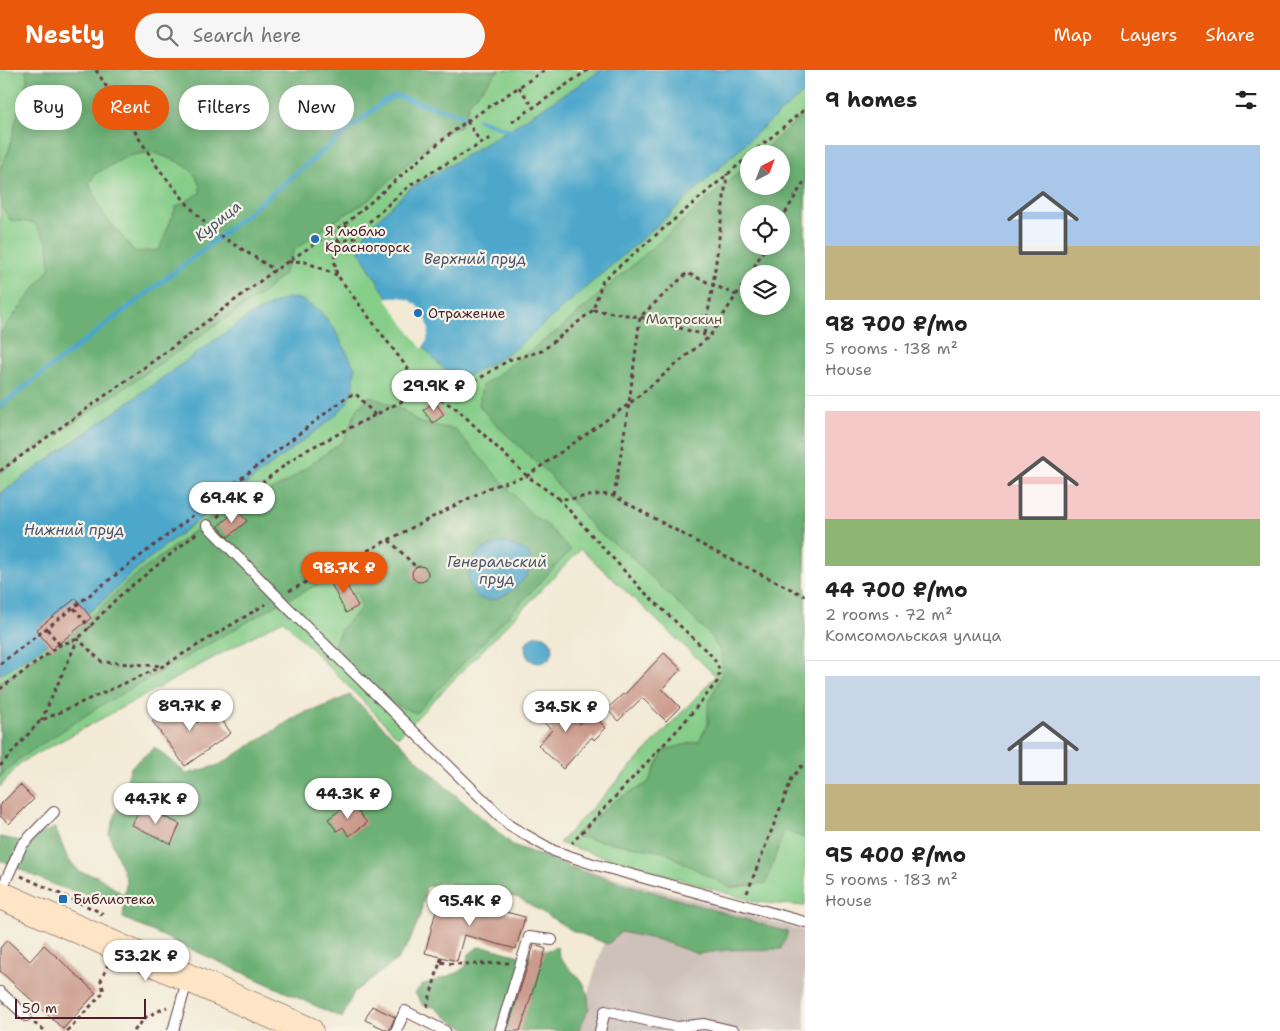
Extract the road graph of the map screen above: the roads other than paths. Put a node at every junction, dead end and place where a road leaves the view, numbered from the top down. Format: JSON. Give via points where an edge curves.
{"nodes":[{"id":1,"x":207,"y":525,"type":"road end"},
{"id":2,"x":54,"y":812,"type":"dead end"},
{"id":3,"x":3,"y":887,"type":"edge"},
{"id":4,"x":805,"y":922,"type":"edge"},
{"id":5,"x":552,"y":940,"type":"dead end"},
{"id":6,"x":185,"y":988,"type":"junction"},
{"id":7,"x":0,"y":992,"type":"edge"},
{"id":8,"x":26,"y":1016,"type":"dead end"},
{"id":9,"x":173,"y":1031,"type":"edge"},
{"id":10,"x":309,"y":1031,"type":"edge"},
{"id":11,"x":396,"y":1031,"type":"edge"},
{"id":12,"x":445,"y":1031,"type":"edge"},
{"id":13,"x":500,"y":1031,"type":"edge"},
{"id":14,"x":600,"y":1031,"type":"edge"},
{"id":15,"x":734,"y":1031,"type":"edge"}],
"edges":[{"from":1,"to":4,"type":"lane","via":[[510,826],[561,854]]},
{"from":2,"to":3,"type":"lane","via":[[22,845]]},
{"from":3,"to":6,"type":"street"},
{"from":5,"to":13,"type":"lane","via":[[529,937]]},
{"from":6,"to":9,"type":"lane"},
{"from":6,"to":10,"type":"street"},
{"from":7,"to":8,"type":"lane"},
{"from":11,"to":12,"type":"lane","via":[[405,1011]]},
{"from":14,"to":15,"type":"lane","via":[[605,1011],[677,1027],[704,1024]]}]}
